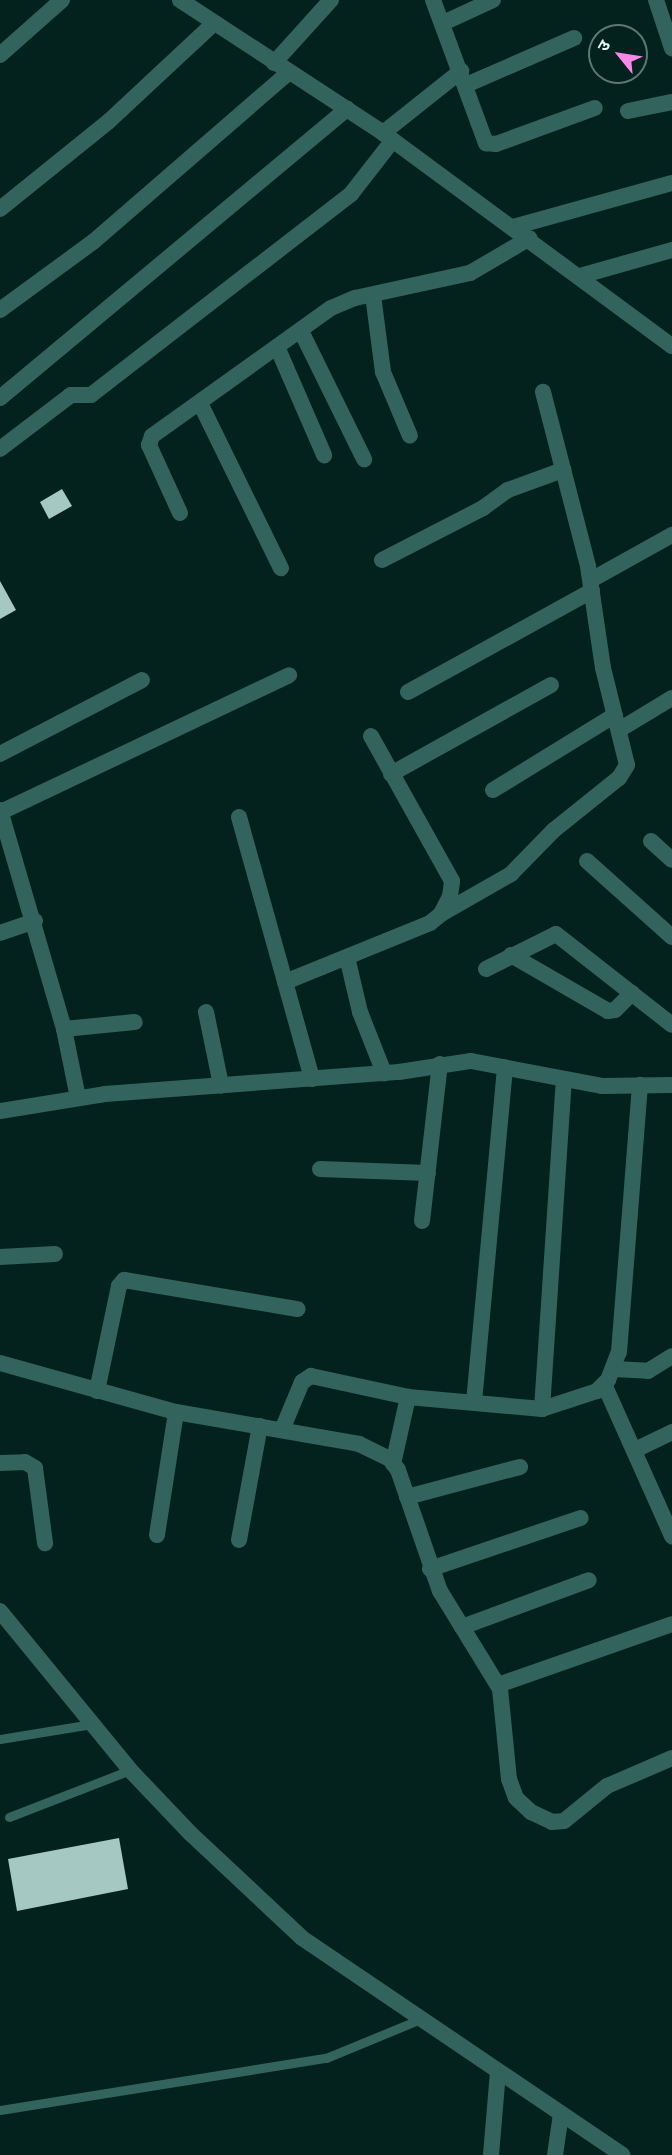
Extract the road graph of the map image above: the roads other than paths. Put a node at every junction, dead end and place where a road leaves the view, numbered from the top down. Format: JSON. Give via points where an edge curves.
{"nodes":[{"id":1,"x":62,"y":0,"type":"edge"},
{"id":2,"x":331,"y":0,"type":"edge"},
{"id":3,"x":433,"y":0,"type":"edge"},
{"id":4,"x":493,"y":0,"type":"edge"},
{"id":5,"x":661,"y":1,"type":"edge"},
{"id":6,"x":188,"y":2,"type":"edge"},
{"id":7,"x":213,"y":22,"type":"junction"},
{"id":8,"x":443,"y":23,"type":"junction"},
{"id":9,"x":574,"y":38,"type":"dead end"},
{"id":10,"x":672,"y":48,"type":"edge"},
{"id":11,"x":0,"y":55,"type":"edge"},
{"id":12,"x":281,"y":68,"type":"junction"},
{"id":13,"x":464,"y":78,"type":"junction"},
{"id":14,"x":672,"y":102,"type":"edge"},
{"id":15,"x":595,"y":108,"type":"dead end"},
{"id":16,"x":347,"y":109,"type":"junction"},
{"id":17,"x":628,"y":111,"type":"dead end"},
{"id":18,"x":388,"y":136,"type":"junction"},
{"id":19,"x":672,"y":183,"type":"edge"},
{"id":20,"x":0,"y":209,"type":"edge"},
{"id":21,"x":513,"y":227,"type":"junction"},
{"id":22,"x":530,"y":238,"type":"junction"},
{"id":23,"x":672,"y":249,"type":"edge"},
{"id":24,"x":580,"y":276,"type":"junction"},
{"id":25,"x":372,"y":295,"type":"junction"},
{"id":26,"x":0,"y":310,"type":"edge"},
{"id":27,"x":301,"y":331,"type":"junction"},
{"id":28,"x":672,"y":346,"type":"edge"},
{"id":29,"x":278,"y":349,"type":"junction"},
{"id":30,"x":543,"y":392,"type":"dead end"},
{"id":31,"x":0,"y":398,"type":"edge"},
{"id":32,"x":200,"y":403,"type":"junction"},
{"id":33,"x":410,"y":436,"type":"dead end"},
{"id":34,"x":0,"y":449,"type":"edge"},
{"id":35,"x":324,"y":455,"type":"dead end"},
{"id":36,"x":364,"y":459,"type":"dead end"},
{"id":37,"x":563,"y":470,"type":"junction"},
{"id":38,"x":180,"y":513,"type":"dead end"},
{"id":39,"x":672,"y":535,"type":"edge"},
{"id":40,"x":382,"y":560,"type":"dead end"},
{"id":41,"x":282,"y":568,"type":"dead end"},
{"id":42,"x":591,"y":586,"type":"junction"},
{"id":43,"x":290,"y":675,"type":"dead end"},
{"id":44,"x":142,"y":680,"type":"dead end"},
{"id":45,"x":551,"y":685,"type":"dead end"},
{"id":46,"x":408,"y":692,"type":"dead end"},
{"id":47,"x":672,"y":698,"type":"edge"},
{"id":48,"x":617,"y":722,"type":"junction"},
{"id":49,"x":370,"y":736,"type":"dead end"},
{"id":50,"x":0,"y":754,"type":"edge"},
{"id":51,"x":391,"y":774,"type":"junction"},
{"id":52,"x":493,"y":790,"type":"dead end"},
{"id":53,"x":0,"y":811,"type":"edge"},
{"id":54,"x":239,"y":817,"type":"dead end"},
{"id":55,"x":651,"y":841,"type":"dead end"},
{"id":56,"x":672,"y":860,"type":"edge"},
{"id":57,"x":586,"y":861,"type":"dead end"},
{"id":58,"x":441,"y":914,"type":"junction"},
{"id":59,"x":34,"y":921,"type":"junction"},
{"id":60,"x":0,"y":933,"type":"edge"},
{"id":61,"x":672,"y":937,"type":"edge"},
{"id":62,"x":511,"y":955,"type":"junction"},
{"id":63,"x":347,"y":957,"type":"junction"},
{"id":64,"x":486,"y":969,"type":"dead end"},
{"id":65,"x":285,"y":982,"type":"junction"},
{"id":66,"x":632,"y":993,"type":"junction"},
{"id":67,"x":206,"y":1012,"type":"dead end"},
{"id":68,"x":135,"y":1022,"type":"dead end"},
{"id":69,"x":672,"y":1024,"type":"edge"},
{"id":70,"x":64,"y":1029,"type":"junction"},
{"id":71,"x":440,"y":1064,"type":"junction"},
{"id":72,"x":504,"y":1067,"type":"junction"},
{"id":73,"x":384,"y":1073,"type":"junction"},
{"id":74,"x":312,"y":1078,"type":"junction"},
{"id":75,"x":564,"y":1080,"type":"junction"},
{"id":76,"x":221,"y":1085,"type":"junction"},
{"id":77,"x":640,"y":1085,"type":"junction"},
{"id":78,"x":672,"y":1085,"type":"edge"},
{"id":79,"x":78,"y":1098,"type":"junction"},
{"id":80,"x":0,"y":1111,"type":"edge"},
{"id":81,"x":320,"y":1168,"type":"dead end"},
{"id":82,"x":428,"y":1173,"type":"junction"},
{"id":83,"x":422,"y":1221,"type":"dead end"},
{"id":84,"x":55,"y":1254,"type":"dead end"},
{"id":85,"x":0,"y":1257,"type":"edge"},
{"id":86,"x":298,"y":1309,"type":"dead end"},
{"id":87,"x":672,"y":1356,"type":"edge"},
{"id":88,"x":0,"y":1363,"type":"edge"},
{"id":89,"x":614,"y":1369,"type":"junction"},
{"id":90,"x":604,"y":1384,"type":"junction"},
{"id":91,"x":97,"y":1391,"type":"junction"},
{"id":92,"x":408,"y":1397,"type":"junction"},
{"id":93,"x":474,"y":1402,"type":"junction"},
{"id":94,"x":542,"y":1409,"type":"junction"},
{"id":95,"x":176,"y":1412,"type":"junction"},
{"id":96,"x":260,"y":1426,"type":"junction"},
{"id":97,"x":282,"y":1430,"type":"junction"},
{"id":98,"x":672,"y":1432,"type":"edge"},
{"id":99,"x":635,"y":1450,"type":"junction"},
{"id":100,"x":0,"y":1463,"type":"edge"},
{"id":101,"x":393,"y":1464,"type":"junction"},
{"id":102,"x":520,"y":1467,"type":"dead end"},
{"id":103,"x":406,"y":1497,"type":"junction"},
{"id":104,"x":581,"y":1518,"type":"dead end"},
{"id":105,"x":157,"y":1535,"type":"dead end"},
{"id":106,"x":672,"y":1536,"type":"edge"},
{"id":107,"x":239,"y":1540,"type":"dead end"},
{"id":108,"x":45,"y":1543,"type":"dead end"},
{"id":109,"x":430,"y":1569,"type":"junction"},
{"id":110,"x":589,"y":1580,"type":"dead end"},
{"id":111,"x":0,"y":1611,"type":"edge"},
{"id":112,"x":672,"y":1624,"type":"edge"},
{"id":113,"x":462,"y":1627,"type":"junction"},
{"id":114,"x":498,"y":1685,"type":"junction"},
{"id":115,"x":92,"y":1724,"type":"junction"},
{"id":116,"x":0,"y":1739,"type":"edge"},
{"id":117,"x":672,"y":1758,"type":"edge"},
{"id":118,"x":130,"y":1770,"type":"junction"},
{"id":119,"x":9,"y":1817,"type":"dead end"},
{"id":120,"x":418,"y":2020,"type":"junction"},
{"id":121,"x":498,"y":2072,"type":"junction"},
{"id":122,"x":0,"y":2110,"type":"edge"},
{"id":123,"x":561,"y":2114,"type":"junction"},
{"id":124,"x":491,"y":2155,"type":"edge"},
{"id":125,"x":555,"y":2155,"type":"edge"},
{"id":126,"x":623,"y":2155,"type":"edge"}],
"edges":[{"from":1,"to":11,"type":"street"},
{"from":2,"to":12,"type":"street"},
{"from":3,"to":8,"type":"street"},
{"from":4,"to":8,"type":"street"},
{"from":5,"to":10,"type":"street"},
{"from":6,"to":7,"type":"street"},
{"from":7,"to":12,"type":"street"},
{"from":7,"to":20,"type":"street","via":[[108,122]]},
{"from":8,"to":13,"type":"street"},
{"from":9,"to":13,"type":"street"},
{"from":12,"to":16,"type":"street"},
{"from":12,"to":26,"type":"street","via":[[93,242]]},
{"from":13,"to":15,"type":"street","via":[[482,140],[490,144]]},
{"from":13,"to":18,"type":"street"},
{"from":14,"to":17,"type":"street"},
{"from":16,"to":18,"type":"street"},
{"from":16,"to":31,"type":"street"},
{"from":18,"to":21,"type":"street"},
{"from":18,"to":34,"type":"street","via":[[351,194],[91,395],[71,395]]},
{"from":19,"to":21,"type":"street"},
{"from":21,"to":22,"type":"street"},
{"from":22,"to":24,"type":"street"},
{"from":22,"to":25,"type":"street","via":[[470,273]]},
{"from":23,"to":24,"type":"street"},
{"from":24,"to":28,"type":"street"},
{"from":25,"to":27,"type":"street","via":[[331,308]]},
{"from":25,"to":33,"type":"street","via":[[383,372]]},
{"from":27,"to":29,"type":"street"},
{"from":27,"to":36,"type":"street"},
{"from":29,"to":32,"type":"street"},
{"from":29,"to":35,"type":"street"},
{"from":30,"to":37,"type":"street"},
{"from":32,"to":38,"type":"street","via":[[152,436],[149,445]]},
{"from":32,"to":41,"type":"street"},
{"from":37,"to":40,"type":"street","via":[[508,490],[483,508]]},
{"from":37,"to":42,"type":"street"},
{"from":39,"to":42,"type":"street"},
{"from":42,"to":46,"type":"street"},
{"from":42,"to":48,"type":"street"},
{"from":43,"to":53,"type":"street"},
{"from":44,"to":50,"type":"street"},
{"from":45,"to":51,"type":"street"},
{"from":47,"to":48,"type":"street"},
{"from":48,"to":52,"type":"street"},
{"from":48,"to":58,"type":"street","via":[[627,765],[619,778],[554,830],[511,874]]},
{"from":49,"to":51,"type":"street"},
{"from":51,"to":58,"type":"street","via":[[452,881]]},
{"from":53,"to":59,"type":"street"},
{"from":54,"to":65,"type":"street"},
{"from":55,"to":56,"type":"street"},
{"from":57,"to":61,"type":"street"},
{"from":58,"to":63,"type":"street","via":[[430,923]]},
{"from":59,"to":60,"type":"street"},
{"from":59,"to":70,"type":"street"},
{"from":62,"to":64,"type":"street"},
{"from":62,"to":66,"type":"street","via":[[608,1011],[615,1010]]},
{"from":62,"to":66,"type":"street","via":[[556,934]]},
{"from":63,"to":65,"type":"street"},
{"from":63,"to":73,"type":"street","via":[[360,1012]]},
{"from":65,"to":74,"type":"street"},
{"from":66,"to":69,"type":"street"},
{"from":67,"to":76,"type":"street"},
{"from":68,"to":70,"type":"street"},
{"from":70,"to":79,"type":"street"},
{"from":71,"to":72,"type":"street","via":[[471,1061]]},
{"from":71,"to":73,"type":"street"},
{"from":71,"to":82,"type":"street"},
{"from":72,"to":75,"type":"street"},
{"from":72,"to":93,"type":"street"},
{"from":73,"to":74,"type":"street"},
{"from":74,"to":76,"type":"street"},
{"from":75,"to":77,"type":"street","via":[[602,1086]]},
{"from":75,"to":94,"type":"street"},
{"from":76,"to":79,"type":"street"},
{"from":77,"to":78,"type":"street"},
{"from":77,"to":89,"type":"street","via":[[619,1352]]},
{"from":79,"to":80,"type":"street"},
{"from":81,"to":82,"type":"street"},
{"from":82,"to":83,"type":"street"},
{"from":84,"to":85,"type":"street"},
{"from":86,"to":91,"type":"street","via":[[124,1281],[119,1286]]},
{"from":87,"to":89,"type":"street","via":[[648,1371]]},
{"from":88,"to":91,"type":"street"},
{"from":89,"to":90,"type":"street"},
{"from":90,"to":94,"type":"street","via":[[597,1391]]},
{"from":90,"to":99,"type":"street"},
{"from":91,"to":95,"type":"street"},
{"from":92,"to":93,"type":"street"},
{"from":92,"to":97,"type":"street","via":[[311,1376],[302,1382]]},
{"from":92,"to":101,"type":"street"},
{"from":93,"to":94,"type":"street"},
{"from":95,"to":96,"type":"street"},
{"from":95,"to":105,"type":"street"},
{"from":96,"to":97,"type":"street"},
{"from":96,"to":107,"type":"street"},
{"from":97,"to":101,"type":"street","via":[[379,1450]]},
{"from":98,"to":99,"type":"street"},
{"from":99,"to":106,"type":"street"},
{"from":100,"to":108,"type":"street","via":[[25,1462],[35,1468]]},
{"from":101,"to":103,"type":"street"},
{"from":102,"to":103,"type":"street"},
{"from":103,"to":109,"type":"street"},
{"from":104,"to":109,"type":"street"},
{"from":109,"to":113,"type":"street"},
{"from":110,"to":113,"type":"street"},
{"from":111,"to":115,"type":"street"},
{"from":112,"to":114,"type":"street"},
{"from":113,"to":114,"type":"street"},
{"from":114,"to":117,"type":"street","via":[[508,1779],[516,1798],[531,1812],[552,1822],[576,1815],[600,1791],[620,1779]]},
{"from":115,"to":116,"type":"lane"},
{"from":115,"to":118,"type":"street"},
{"from":118,"to":119,"type":"lane"},
{"from":118,"to":120,"type":"street","via":[[191,1834],[303,1938]]},
{"from":120,"to":121,"type":"street"},
{"from":120,"to":122,"type":"lane","via":[[326,2058]]},
{"from":121,"to":123,"type":"street"},
{"from":121,"to":124,"type":"street"},
{"from":123,"to":125,"type":"street"},
{"from":123,"to":126,"type":"street"}]}
